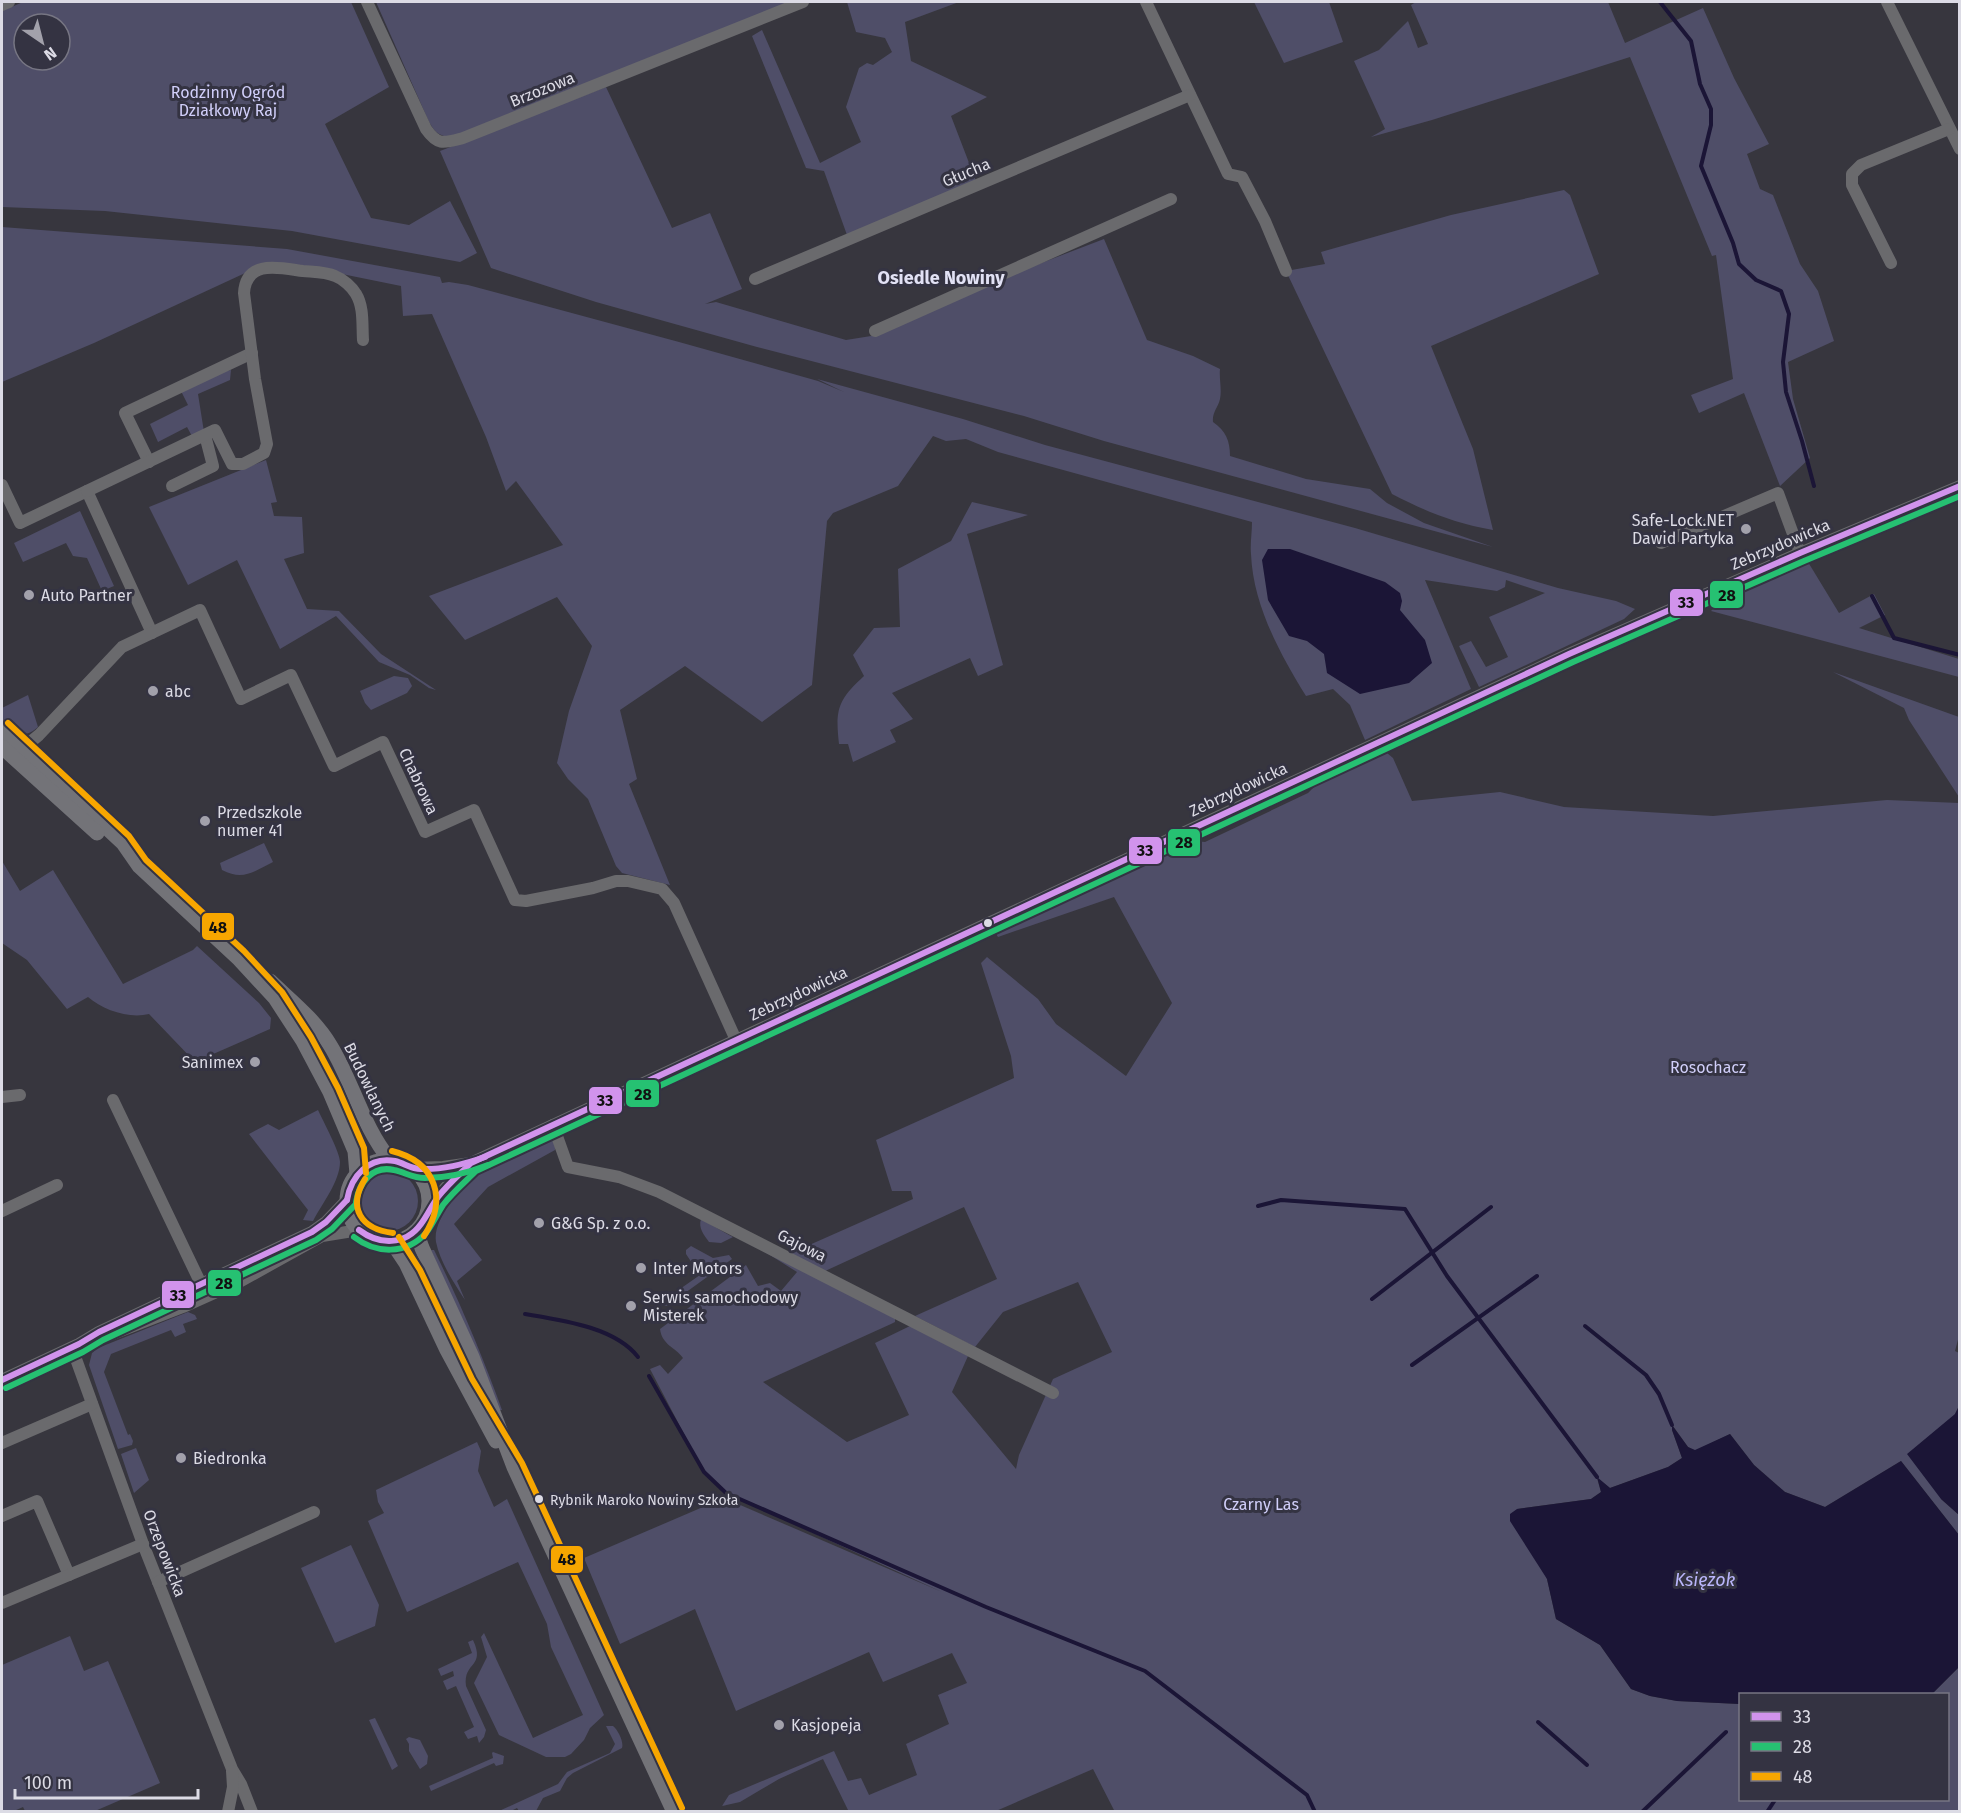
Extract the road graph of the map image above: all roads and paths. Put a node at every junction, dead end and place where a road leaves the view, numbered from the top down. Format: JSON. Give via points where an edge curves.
{"nodes":[{"id":1,"x":9,"y":2,"type":"edge"},
{"id":2,"x":367,"y":2,"type":"edge"},
{"id":3,"x":803,"y":2,"type":"edge"},
{"id":4,"x":1146,"y":2,"type":"edge"},
{"id":5,"x":1887,"y":2,"type":"edge"},
{"id":6,"x":2,"y":5,"type":"edge"},
{"id":7,"x":1190,"y":95,"type":"junction"},
{"id":8,"x":1949,"y":129,"type":"junction"},
{"id":9,"x":1959,"y":149,"type":"edge"},
{"id":10,"x":1171,"y":199,"type":"dead end"},
{"id":11,"x":1891,"y":263,"type":"dead end"},
{"id":12,"x":1286,"y":271,"type":"dead end"},
{"id":13,"x":755,"y":279,"type":"dead end"},
{"id":14,"x":875,"y":331,"type":"dead end"},
{"id":15,"x":363,"y":340,"type":"dead end"},
{"id":16,"x":252,"y":353,"type":"junction"},
{"id":17,"x":205,"y":435,"type":"junction"},
{"id":18,"x":149,"y":462,"type":"junction"},
{"id":19,"x":2,"y":485,"type":"edge"},
{"id":20,"x":172,"y":486,"type":"dead end"},
{"id":21,"x":1959,"y":486,"type":"edge"},
{"id":22,"x":87,"y":491,"type":"junction"},
{"id":23,"x":1661,"y":543,"type":"dead end"},
{"id":24,"x":1800,"y":553,"type":"junction"},
{"id":25,"x":152,"y":633,"type":"junction"},
{"id":26,"x":2,"y":730,"type":"edge"},
{"id":27,"x":12,"y":751,"type":"edge"},
{"id":28,"x":238,"y":958,"type":"junction"},
{"id":29,"x":736,"y":1040,"type":"junction"},
{"id":30,"x":20,"y":1095,"type":"dead end"},
{"id":31,"x":2,"y":1097,"type":"edge"},
{"id":32,"x":112,"y":1100,"type":"dead end"},
{"id":33,"x":553,"y":1125,"type":"junction"},
{"id":34,"x":390,"y":1160,"type":"junction"},
{"id":35,"x":471,"y":1163,"type":"junction"},
{"id":36,"x":412,"y":1168,"type":"junction"},
{"id":37,"x":357,"y":1174,"type":"junction"},
{"id":38,"x":57,"y":1185,"type":"dead end"},
{"id":39,"x":347,"y":1200,"type":"junction"},
{"id":40,"x":428,"y":1209,"type":"junction"},
{"id":41,"x":2,"y":1211,"type":"edge"},
{"id":42,"x":359,"y":1230,"type":"junction"},
{"id":43,"x":416,"y":1231,"type":"junction"},
{"id":44,"x":392,"y":1242,"type":"junction"},
{"id":45,"x":201,"y":1284,"type":"junction"},
{"id":46,"x":76,"y":1346,"type":"junction"},
{"id":47,"x":2,"y":1380,"type":"edge"},
{"id":48,"x":1053,"y":1393,"type":"dead end"},
{"id":49,"x":92,"y":1404,"type":"junction"},
{"id":50,"x":2,"y":1443,"type":"edge"},
{"id":51,"x":514,"y":1467,"type":"junction"},
{"id":52,"x":314,"y":1512,"type":"dead end"},
{"id":53,"x":2,"y":1516,"type":"edge"},
{"id":54,"x":143,"y":1544,"type":"junction"},
{"id":55,"x":69,"y":1575,"type":"junction"},
{"id":56,"x":158,"y":1582,"type":"junction"},
{"id":57,"x":2,"y":1603,"type":"edge"},
{"id":58,"x":232,"y":1769,"type":"junction"},
{"id":59,"x":251,"y":1810,"type":"edge"},
{"id":60,"x":228,"y":1811,"type":"edge"},
{"id":61,"x":674,"y":1812,"type":"edge"}],
"edges":[{"from":1,"to":6,"type":"street"},
{"from":2,"to":3,"type":"street","name":"Brzozowa","via":[[426,129],[441,142],[463,138]]},
{"from":4,"to":7,"type":"street"},
{"from":5,"to":8,"type":"street"},
{"from":7,"to":12,"type":"street","via":[[1228,174],[1242,177]]},
{"from":7,"to":13,"type":"street","name":"Głucha"},
{"from":8,"to":9,"type":"street"},
{"from":8,"to":11,"type":"street","via":[[1861,165],[1852,174],[1852,185]]},
{"from":10,"to":14,"type":"street"},
{"from":15,"to":16,"type":"street","via":[[360,300],[344,282],[322,273],[264,268],[248,277],[244,285]]},
{"from":16,"to":17,"type":"street","via":[[267,444],[264,453],[243,464],[232,464],[215,430]]},
{"from":16,"to":18,"type":"street","via":[[125,413]]},
{"from":17,"to":18,"type":"street"},
{"from":17,"to":20,"type":"street","via":[[213,466]]},
{"from":18,"to":22,"type":"street"},
{"from":19,"to":22,"type":"street","via":[[20,523]]},
{"from":21,"to":24,"type":"street","name":"Zebrzydowicka"},
{"from":22,"to":25,"type":"street"},
{"from":23,"to":24,"type":"street","via":[[1778,493]]},
{"from":24,"to":29,"type":"street","name":"Zebrzydowicka","via":[[1527,674]]},
{"from":25,"to":27,"type":"street","name":"Chabrowa","via":[[122,647],[47,726]]},
{"from":25,"to":29,"type":"street","name":"Chabrowa","via":[[200,610],[241,699],[291,675],[334,766],[383,742],[425,832],[474,810],[515,900],[593,888],[616,880],[662,889],[674,903]]},
{"from":26,"to":27,"type":"main road","name":"Budowlanych"},
{"from":27,"to":28,"type":"main road","name":"Budowlanych"},
{"from":28,"to":34,"type":"main road","name":"Budowlanych","via":[[267,978],[322,1033],[340,1062],[370,1131]]},
{"from":28,"to":37,"type":"main road","name":"Budowlanych","via":[[275,998],[314,1060],[354,1147]]},
{"from":29,"to":33,"type":"street","name":"Zebrzydowicka"},
{"from":30,"to":31,"type":"street"},
{"from":32,"to":45,"type":"street"},
{"from":33,"to":35,"type":"street","name":"Zebrzydowicka"},
{"from":33,"to":48,"type":"street","name":"Gajowa","via":[[568,1167],[619,1177],[659,1192]]},
{"from":34,"to":36,"type":"main road"},
{"from":34,"to":37,"type":"main road","via":[[374,1162]]},
{"from":35,"to":36,"type":"street","name":"Zebrzydowicka"},
{"from":35,"to":40,"type":"street","name":"Zebrzydowicka"},
{"from":36,"to":40,"type":"main road","via":[[427,1190]]},
{"from":37,"to":39,"type":"main road"},
{"from":38,"to":41,"type":"street"},
{"from":39,"to":42,"type":"main road","via":[[351,1219]]},
{"from":39,"to":45,"type":"street","via":[[315,1231]]},
{"from":40,"to":43,"type":"main road"},
{"from":42,"to":44,"type":"main road","via":[[376,1240]]},
{"from":42,"to":46,"type":"street","via":[[325,1235],[246,1279]]},
{"from":43,"to":44,"type":"main road"},
{"from":43,"to":51,"type":"main road","via":[[472,1357]]},
{"from":44,"to":51,"type":"main road","via":[[493,1436]]},
{"from":45,"to":46,"type":"street"},
{"from":46,"to":47,"type":"street"},
{"from":46,"to":49,"type":"street","name":"Orzepowicka"},
{"from":49,"to":50,"type":"street"},
{"from":49,"to":54,"type":"street","name":"Orzepowicka"},
{"from":51,"to":61,"type":"main road"},
{"from":52,"to":56,"type":"street"},
{"from":53,"to":55,"type":"street","via":[[37,1501]]},
{"from":54,"to":55,"type":"street"},
{"from":54,"to":56,"type":"street","name":"Orzepowicka"},
{"from":55,"to":57,"type":"street"},
{"from":56,"to":58,"type":"street","name":"Orzepowicka"},
{"from":58,"to":59,"type":"street","name":"Orzepowicka"},
{"from":58,"to":60,"type":"street","name":"Orzepowicka"},
{"from":59,"to":60,"type":"street","name":"Orzepowicka","via":[[240,1807]]}]}
